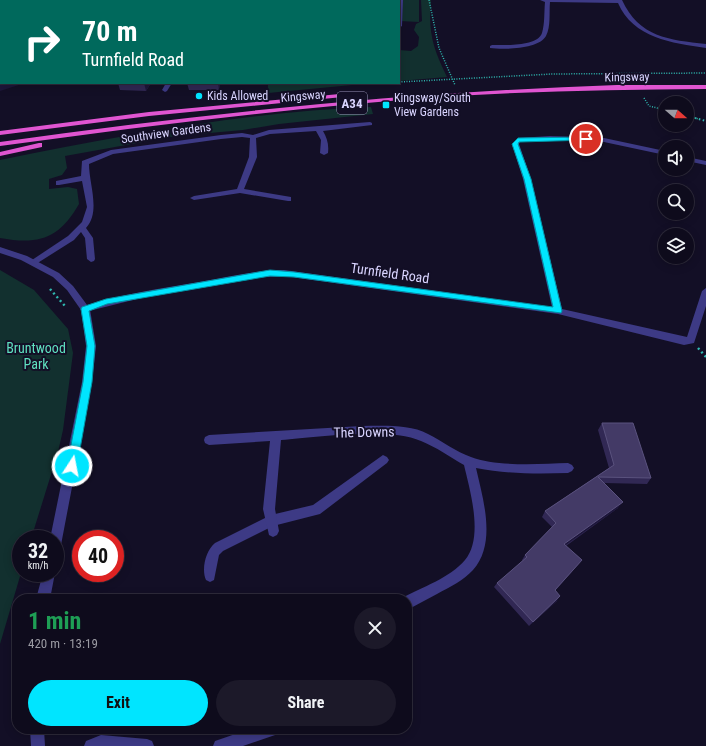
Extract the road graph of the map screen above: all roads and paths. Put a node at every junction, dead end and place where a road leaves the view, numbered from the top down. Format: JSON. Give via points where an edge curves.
{"nodes":[{"id":1,"x":429,"y":0,"type":"edge"},
{"id":2,"x":543,"y":0,"type":"edge"},
{"id":3,"x":548,"y":0,"type":"edge"},
{"id":4,"x":619,"y":1,"type":"edge"},
{"id":5,"x":706,"y":46,"type":"edge"},
{"id":6,"x":492,"y":47,"type":"dead end"},
{"id":7,"x":706,"y":73,"type":"edge"},
{"id":8,"x":452,"y":78,"type":"junction"},
{"id":9,"x":706,"y":80,"type":"edge"},
{"id":10,"x":400,"y":82,"type":"edge"},
{"id":11,"x":168,"y":84,"type":"edge"},
{"id":12,"x":706,"y":87,"type":"edge"},
{"id":13,"x":640,"y":88,"type":"junction"},
{"id":14,"x":165,"y":90,"type":"dead end"},
{"id":15,"x":658,"y":108,"type":"edge"},
{"id":16,"x":694,"y":118,"type":"edge"},
{"id":17,"x":95,"y":120,"type":"junction"},
{"id":18,"x":706,"y":121,"type":"edge"},
{"id":19,"x":370,"y":124,"type":"dead end"},
{"id":20,"x":0,"y":127,"type":"edge"},
{"id":21,"x":318,"y":129,"type":"junction"},
{"id":22,"x":92,"y":131,"type":"junction"},
{"id":23,"x":0,"y":133,"type":"edge"},
{"id":24,"x":253,"y":137,"type":"junction"},
{"id":25,"x":0,"y":144,"type":"edge"},
{"id":26,"x":658,"y":151,"type":"edge"},
{"id":27,"x":324,"y":153,"type":"dead end"},
{"id":28,"x":0,"y":154,"type":"edge"},
{"id":29,"x":694,"y":161,"type":"edge"},
{"id":30,"x":706,"y":164,"type":"edge"},
{"id":31,"x":85,"y":178,"type":"junction"},
{"id":32,"x":59,"y":183,"type":"dead end"},
{"id":33,"x":240,"y":191,"type":"junction"},
{"id":34,"x":194,"y":198,"type":"dead end"},
{"id":35,"x":288,"y":199,"type":"dead end"},
{"id":36,"x":82,"y":229,"type":"junction"},
{"id":37,"x":0,"y":250,"type":"edge"},
{"id":38,"x":91,"y":259,"type":"dead end"},
{"id":39,"x":33,"y":262,"type":"junction"},
{"id":40,"x":45,"y":285,"type":"dead end"},
{"id":41,"x":706,"y":291,"type":"edge"},
{"id":42,"x":85,"y":309,"type":"junction"},
{"id":43,"x":558,"y":311,"type":"junction"},
{"id":44,"x":276,"y":437,"type":"junction"},
{"id":45,"x":209,"y":440,"type":"dead end"},
{"id":46,"x":383,"y":460,"type":"dead end"},
{"id":47,"x":469,"y":462,"type":"junction"},
{"id":48,"x":568,"y":468,"type":"dead end"},
{"id":49,"x":272,"y":526,"type":"junction"},
{"id":50,"x":58,"y":530,"type":"edge"},
{"id":51,"x":210,"y":576,"type":"dead end"},
{"id":52,"x":47,"y":582,"type":"edge"},
{"id":53,"x":44,"y":594,"type":"edge"},
{"id":54,"x":412,"y":600,"type":"edge"},
{"id":55,"x":37,"y":734,"type":"edge"},
{"id":56,"x":257,"y":734,"type":"edge"},
{"id":57,"x":38,"y":746,"type":"edge"},
{"id":58,"x":91,"y":746,"type":"edge"},
{"id":59,"x":147,"y":746,"type":"edge"},
{"id":60,"x":220,"y":746,"type":"edge"}],
"edges":[{"from":1,"to":8,"type":"path","via":[[439,48]]},
{"from":2,"to":3,"type":"street"},
{"from":3,"to":4,"type":"street"},
{"from":3,"to":6,"type":"street","via":[[544,35],[539,41],[525,45]]},
{"from":4,"to":5,"type":"street","via":[[629,19],[648,32],[666,39]]},
{"from":7,"to":8,"type":"path"},
{"from":8,"to":10,"type":"path"},
{"from":9,"to":17,"type":"highway","name":"Kingsway","number":"A34","via":[[572,82],[394,92]]},
{"from":11,"to":14,"type":"street"},
{"from":12,"to":13,"type":"highway","name":"Kingsway","number":"A34"},
{"from":13,"to":15,"type":"path","via":[[649,106]]},
{"from":13,"to":22,"type":"highway","name":"Kingsway","number":"A34","via":[[394,99]]},
{"from":16,"to":18,"type":"path"},
{"from":17,"to":20,"type":"highway"},
{"from":17,"to":23,"type":"highway","name":"Kingsway","number":"A34"},
{"from":19,"to":21,"type":"street","name":"Southview Gardens"},
{"from":21,"to":24,"type":"street","name":"Southview Gardens","via":[[269,132]]},
{"from":21,"to":27,"type":"street","via":[[324,137]]},
{"from":22,"to":25,"type":"highway","name":"Kingsway","number":"A34"},
{"from":22,"to":28,"type":"highway"},
{"from":24,"to":31,"type":"street","name":"Southview Gardens","via":[[221,137],[111,152],[85,163]]},
{"from":24,"to":33,"type":"street","via":[[253,157]]},
{"from":26,"to":43,"type":"street","via":[[597,140],[518,140],[515,144],[528,179]]},
{"from":29,"to":30,"type":"street"},
{"from":31,"to":32,"type":"street"},
{"from":31,"to":36,"type":"street","via":[[91,207]]},
{"from":33,"to":34,"type":"street"},
{"from":33,"to":35,"type":"street"},
{"from":36,"to":38,"type":"street","via":[[90,236]]},
{"from":36,"to":39,"type":"street"},
{"from":37,"to":39,"type":"street"},
{"from":39,"to":42,"type":"street","via":[[64,283]]},
{"from":40,"to":42,"type":"path","via":[[72,315]]},
{"from":41,"to":43,"type":"street","name":"Turnfield Road","via":[[691,340],[684,341]]},
{"from":42,"to":43,"type":"street","name":"Turnfield Road","via":[[106,302],[270,273],[294,274]]},
{"from":42,"to":50,"type":"street","via":[[91,346],[87,382]]},
{"from":44,"to":45,"type":"street","name":"The Downs"},
{"from":44,"to":47,"type":"street","name":"The Downs","via":[[394,430],[423,436]]},
{"from":44,"to":49,"type":"street","via":[[270,509]]},
{"from":46,"to":49,"type":"street","via":[[316,510]]},
{"from":47,"to":48,"type":"street","name":"The Downs","via":[[528,469]]},
{"from":47,"to":54,"type":"street","via":[[481,532],[478,549],[465,568]]},
{"from":49,"to":51,"type":"street","via":[[219,547],[213,552]]},
{"from":52,"to":53,"type":"street"},
{"from":55,"to":57,"type":"street"},
{"from":56,"to":60,"type":"street"},
{"from":58,"to":59,"type":"street","via":[[101,742]]}]}
